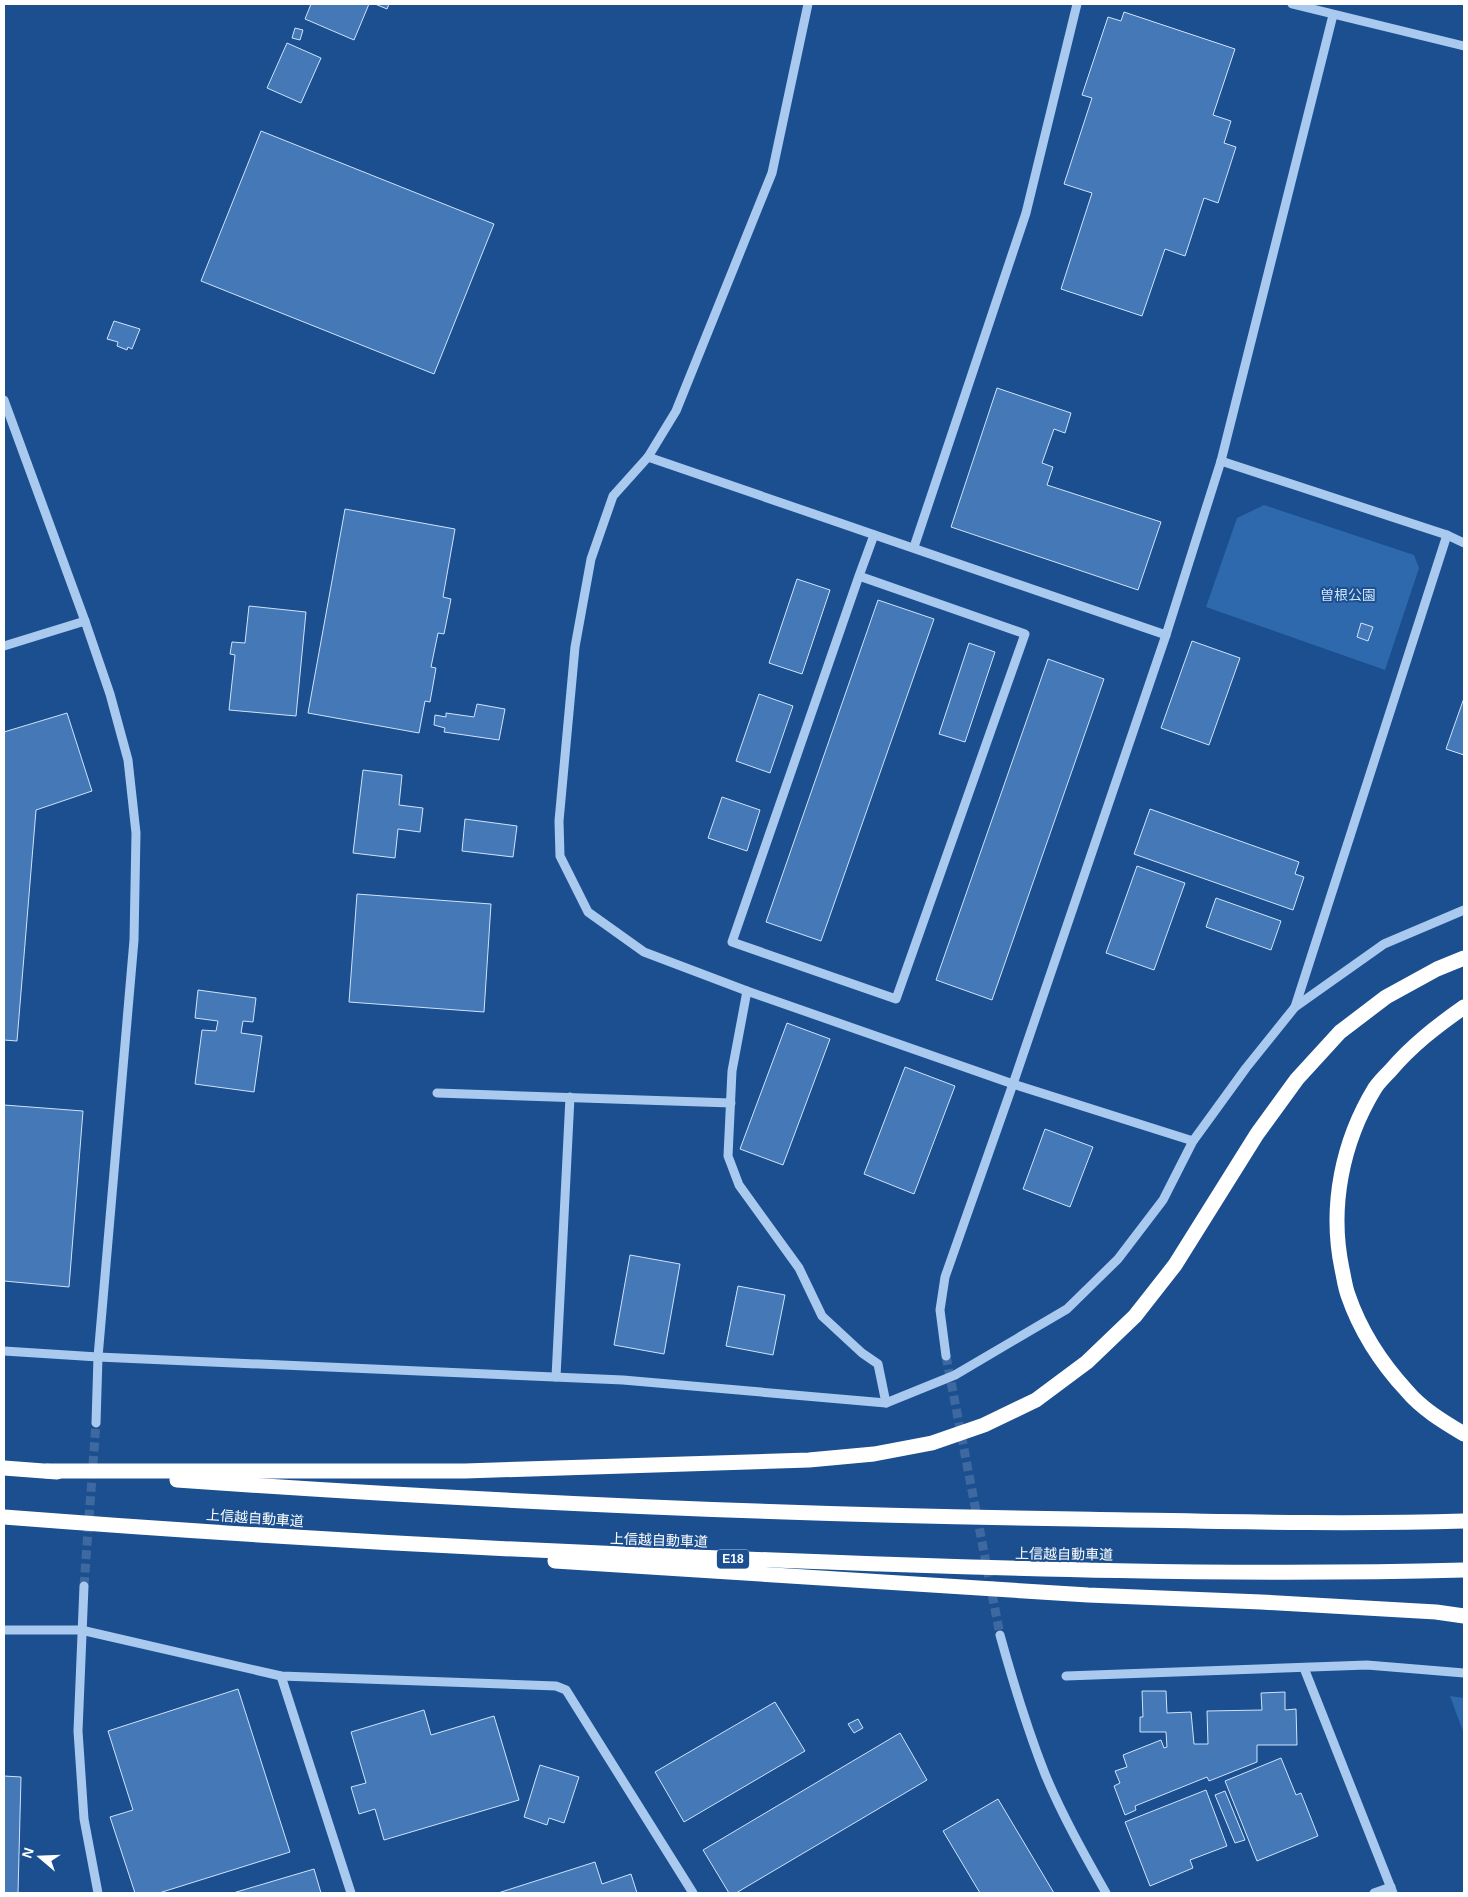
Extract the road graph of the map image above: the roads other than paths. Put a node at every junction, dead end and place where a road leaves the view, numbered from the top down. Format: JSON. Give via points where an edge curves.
{"nodes":[{"id":1,"x":808,"y":4,"type":"edge"},
{"id":2,"x":1077,"y":4,"type":"edge"},
{"id":3,"x":1292,"y":4,"type":"edge"},
{"id":4,"x":1333,"y":15,"type":"junction"},
{"id":5,"x":1464,"y":46,"type":"edge"},
{"id":6,"x":4,"y":400,"type":"edge"},
{"id":7,"x":648,"y":457,"type":"junction"},
{"id":8,"x":1221,"y":461,"type":"junction"},
{"id":9,"x":874,"y":535,"type":"junction"},
{"id":10,"x":1447,"y":535,"type":"junction"},
{"id":11,"x":1464,"y":543,"type":"edge"},
{"id":12,"x":914,"y":548,"type":"junction"},
{"id":13,"x":859,"y":576,"type":"junction"},
{"id":14,"x":86,"y":621,"type":"junction"},
{"id":15,"x":1166,"y":635,"type":"junction"},
{"id":16,"x":4,"y":646,"type":"edge"},
{"id":17,"x":1464,"y":910,"type":"edge"},
{"id":18,"x":1464,"y":958,"type":"edge"},
{"id":19,"x":747,"y":991,"type":"junction"},
{"id":20,"x":1464,"y":1007,"type":"edge"},
{"id":21,"x":1295,"y":1008,"type":"junction"},
{"id":22,"x":1013,"y":1084,"type":"junction"},
{"id":23,"x":437,"y":1093,"type":"dead end"},
{"id":24,"x":570,"y":1097,"type":"junction"},
{"id":25,"x":731,"y":1102,"type":"junction"},
{"id":26,"x":1193,"y":1141,"type":"junction"},
{"id":27,"x":4,"y":1351,"type":"edge"},
{"id":28,"x":946,"y":1356,"type":"tunnel mouth"},
{"id":29,"x":98,"y":1357,"type":"junction"},
{"id":30,"x":556,"y":1377,"type":"junction"},
{"id":31,"x":886,"y":1403,"type":"junction"},
{"id":32,"x":96,"y":1423,"type":"tunnel mouth"},
{"id":33,"x":1464,"y":1434,"type":"edge"},
{"id":34,"x":4,"y":1468,"type":"edge"},
{"id":35,"x":47,"y":1471,"type":"junction"},
{"id":36,"x":4,"y":1517,"type":"edge"},
{"id":37,"x":1464,"y":1521,"type":"edge"},
{"id":38,"x":312,"y":1539,"type":"junction"},
{"id":39,"x":1464,"y":1570,"type":"edge"},
{"id":40,"x":84,"y":1586,"type":"tunnel mouth"},
{"id":41,"x":1464,"y":1616,"type":"edge"},
{"id":42,"x":4,"y":1630,"type":"edge"},
{"id":43,"x":82,"y":1630,"type":"junction"},
{"id":44,"x":1000,"y":1635,"type":"tunnel mouth"},
{"id":45,"x":1304,"y":1668,"type":"junction"},
{"id":46,"x":1464,"y":1674,"type":"edge"},
{"id":47,"x":281,"y":1676,"type":"junction"},
{"id":48,"x":1066,"y":1676,"type":"dead end"},
{"id":49,"x":1392,"y":1890,"type":"edge"},
{"id":50,"x":98,"y":1893,"type":"edge"},
{"id":51,"x":351,"y":1893,"type":"edge"},
{"id":52,"x":692,"y":1893,"type":"edge"},
{"id":53,"x":1106,"y":1893,"type":"edge"},
{"id":54,"x":1374,"y":1893,"type":"edge"}],
"edges":[{"from":1,"to":7,"type":"street","via":[[772,173],[676,410]]},
{"from":2,"to":12,"type":"street","via":[[1026,213]]},
{"from":3,"to":4,"type":"street"},
{"from":4,"to":5,"type":"street"},
{"from":4,"to":8,"type":"street"},
{"from":6,"to":14,"type":"street"},
{"from":7,"to":9,"type":"street"},
{"from":7,"to":19,"type":"street","via":[[613,496],[591,560],[575,647],[559,821],[560,856],[588,912],[644,952]]},
{"from":8,"to":10,"type":"street"},
{"from":8,"to":15,"type":"street"},
{"from":9,"to":12,"type":"street"},
{"from":9,"to":13,"type":"street"},
{"from":10,"to":11,"type":"street"},
{"from":10,"to":21,"type":"street"},
{"from":12,"to":15,"type":"street"},
{"from":13,"to":13,"type":"street","via":[[732,942],[896,999],[1025,634]]},
{"from":14,"to":16,"type":"street"},
{"from":14,"to":29,"type":"street","via":[[128,760],[136,833],[134,940]]},
{"from":15,"to":22,"type":"street"},
{"from":17,"to":21,"type":"street","via":[[1384,944]]},
{"from":18,"to":35,"type":"highway","via":[[1436,969],[1386,997],[1340,1032],[1297,1079],[1257,1134],[1175,1265],[1135,1316],[1087,1362],[1036,1400],[984,1425],[932,1443],[874,1454],[809,1460],[465,1471]]},
{"from":19,"to":22,"type":"street"},
{"from":19,"to":25,"type":"street","via":[[732,1071]]},
{"from":20,"to":33,"type":"highway","via":[[1404,1054],[1376,1087],[1354,1131],[1342,1169],[1336,1212],[1347,1294],[1362,1328],[1408,1392],[1437,1417]]},
{"from":21,"to":26,"type":"street"},
{"from":22,"to":26,"type":"street"},
{"from":22,"to":28,"type":"street","via":[[945,1278],[940,1310]]},
{"from":23,"to":24,"type":"street"},
{"from":24,"to":25,"type":"street"},
{"from":24,"to":30,"type":"street"},
{"from":25,"to":31,"type":"street","via":[[728,1156],[740,1186],[799,1268],[822,1316],[878,1364]]},
{"from":26,"to":31,"type":"street","via":[[1163,1200],[1118,1258],[1067,1309],[955,1375]]},
{"from":27,"to":29,"type":"street"},
{"from":29,"to":30,"type":"street"},
{"from":29,"to":32,"type":"street"},
{"from":30,"to":31,"type":"street"},
{"from":34,"to":35,"type":"highway"},
{"from":35,"to":37,"type":"highway","via":[[321,1490],[940,1517]]},
{"from":36,"to":38,"type":"highway","name":"上信越自動車道","number":"E18"},
{"from":38,"to":39,"type":"highway","name":"上信越自動車道","number":"E18","via":[[954,1567],[1178,1573]]},
{"from":38,"to":41,"type":"highway","via":[[467,1556]]},
{"from":40,"to":43,"type":"street"},
{"from":42,"to":43,"type":"street"},
{"from":43,"to":47,"type":"street"},
{"from":43,"to":50,"type":"street","via":[[78,1731],[84,1819]]},
{"from":44,"to":53,"type":"street","via":[[1017,1700],[1046,1775],[1077,1842]]},
{"from":45,"to":46,"type":"street","via":[[1367,1665]]},
{"from":45,"to":48,"type":"street"},
{"from":45,"to":49,"type":"street"},
{"from":47,"to":51,"type":"street"},
{"from":47,"to":52,"type":"street","via":[[556,1686],[566,1690]]},
{"from":49,"to":54,"type":"street"}]}
